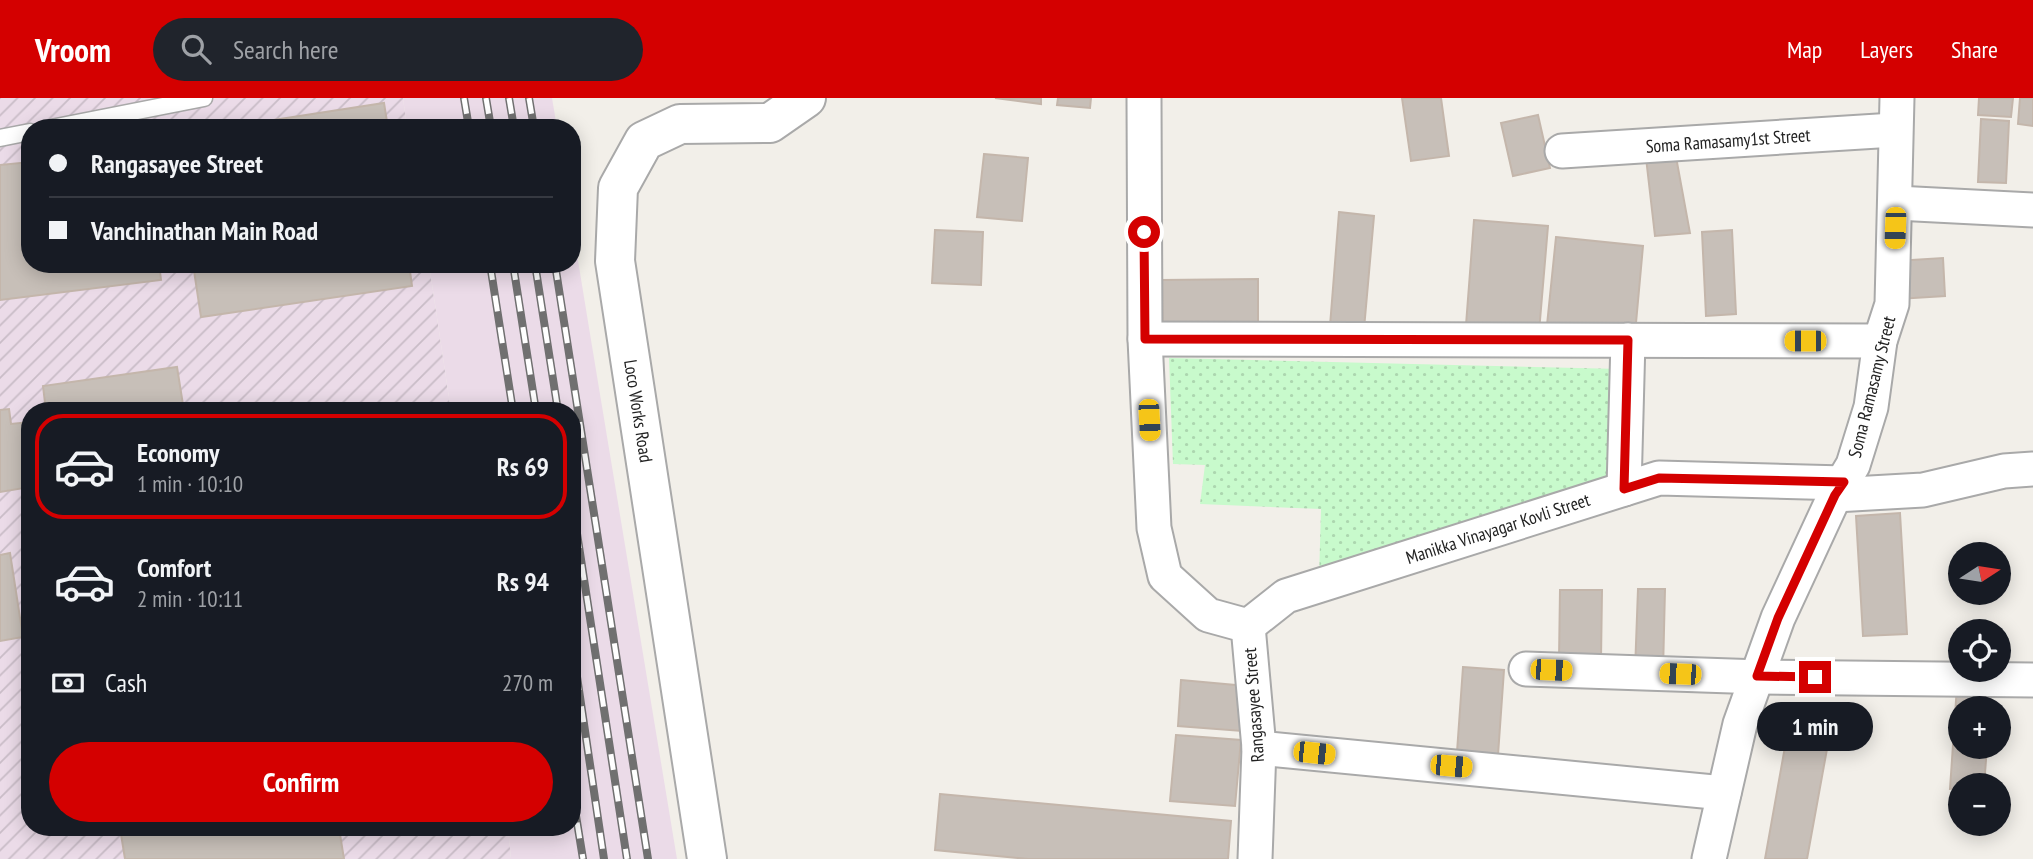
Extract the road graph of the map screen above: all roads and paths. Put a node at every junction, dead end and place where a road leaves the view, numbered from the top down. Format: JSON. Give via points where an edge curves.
{"nodes":[{"id":1,"x":204,"y":98,"type":"edge"},
{"id":2,"x":806,"y":98,"type":"edge"},
{"id":3,"x":1144,"y":98,"type":"edge"},
{"id":4,"x":1896,"y":114,"type":"edge"},
{"id":5,"x":97,"y":119,"type":"edge"},
{"id":6,"x":21,"y":134,"type":"edge"},
{"id":7,"x":0,"y":138,"type":"edge"},
{"id":8,"x":1562,"y":151,"type":"dead end"},
{"id":9,"x":1896,"y":203,"type":"junction"},
{"id":10,"x":2033,"y":210,"type":"edge"},
{"id":11,"x":1145,"y":339,"type":"junction"},
{"id":12,"x":1628,"y":340,"type":"junction"},
{"id":13,"x":1880,"y":341,"type":"junction"},
{"id":14,"x":2033,"y":469,"type":"edge"},
{"id":15,"x":1624,"y":489,"type":"junction"},
{"id":16,"x":1839,"y":489,"type":"junction"},
{"id":17,"x":1248,"y":626,"type":"junction"},
{"id":18,"x":1526,"y":669,"type":"dead end"},
{"id":19,"x":1757,"y":676,"type":"junction"},
{"id":20,"x":2033,"y":680,"type":"edge"},
{"id":21,"x":1259,"y":748,"type":"junction"},
{"id":22,"x":1724,"y":793,"type":"junction"},
{"id":23,"x":707,"y":859,"type":"edge"},
{"id":24,"x":1255,"y":859,"type":"edge"},
{"id":25,"x":1709,"y":859,"type":"edge"}],
"edges":[{"from":1,"to":5,"type":"lane"},
{"from":2,"to":23,"type":"street","name":"Loco Works Road","via":[[770,123],[680,124],[645,141],[618,188],[615,261]]},
{"from":3,"to":11,"type":"street","name":"Rangasayee Street"},
{"from":4,"to":8,"type":"street","name":"Soma Ramasamy1st Street"},
{"from":4,"to":9,"type":"street","name":"Soma Ramasamy Street"},
{"from":6,"to":7,"type":"lane"},
{"from":9,"to":10,"type":"street"},
{"from":9,"to":13,"type":"street","name":"Soma Ramasamy Street","via":[[1892,304]]},
{"from":11,"to":12,"type":"street"},
{"from":11,"to":17,"type":"street","name":"Rangasayee Street","via":[[1154,528],[1165,576],[1208,615]]},
{"from":12,"to":13,"type":"street"},
{"from":12,"to":15,"type":"street"},
{"from":13,"to":16,"type":"street","name":"Soma Ramasamy Street","via":[[1871,407],[1853,465]]},
{"from":14,"to":16,"type":"street","name":"Manikka Vinayagar Kovli Street","via":[[1923,490]]},
{"from":15,"to":16,"type":"street","name":"Manikka Vinayagar Kovli Street","via":[[1659,478]]},
{"from":15,"to":17,"type":"street","name":"Manikka Vinayagar Kovli Street","via":[[1286,596]]},
{"from":16,"to":19,"type":"street","name":"Soma Ramasamy Street","via":[[1778,618]]},
{"from":17,"to":21,"type":"street","name":"Rangasayee Street"},
{"from":18,"to":19,"type":"street"},
{"from":19,"to":20,"type":"street"},
{"from":19,"to":22,"type":"street","name":"Soma Ramasamy Street"},
{"from":21,"to":22,"type":"street"},
{"from":21,"to":24,"type":"street","name":"Rangasayee Street"},
{"from":22,"to":25,"type":"street","name":"Soma Ramasamy Street"}]}
